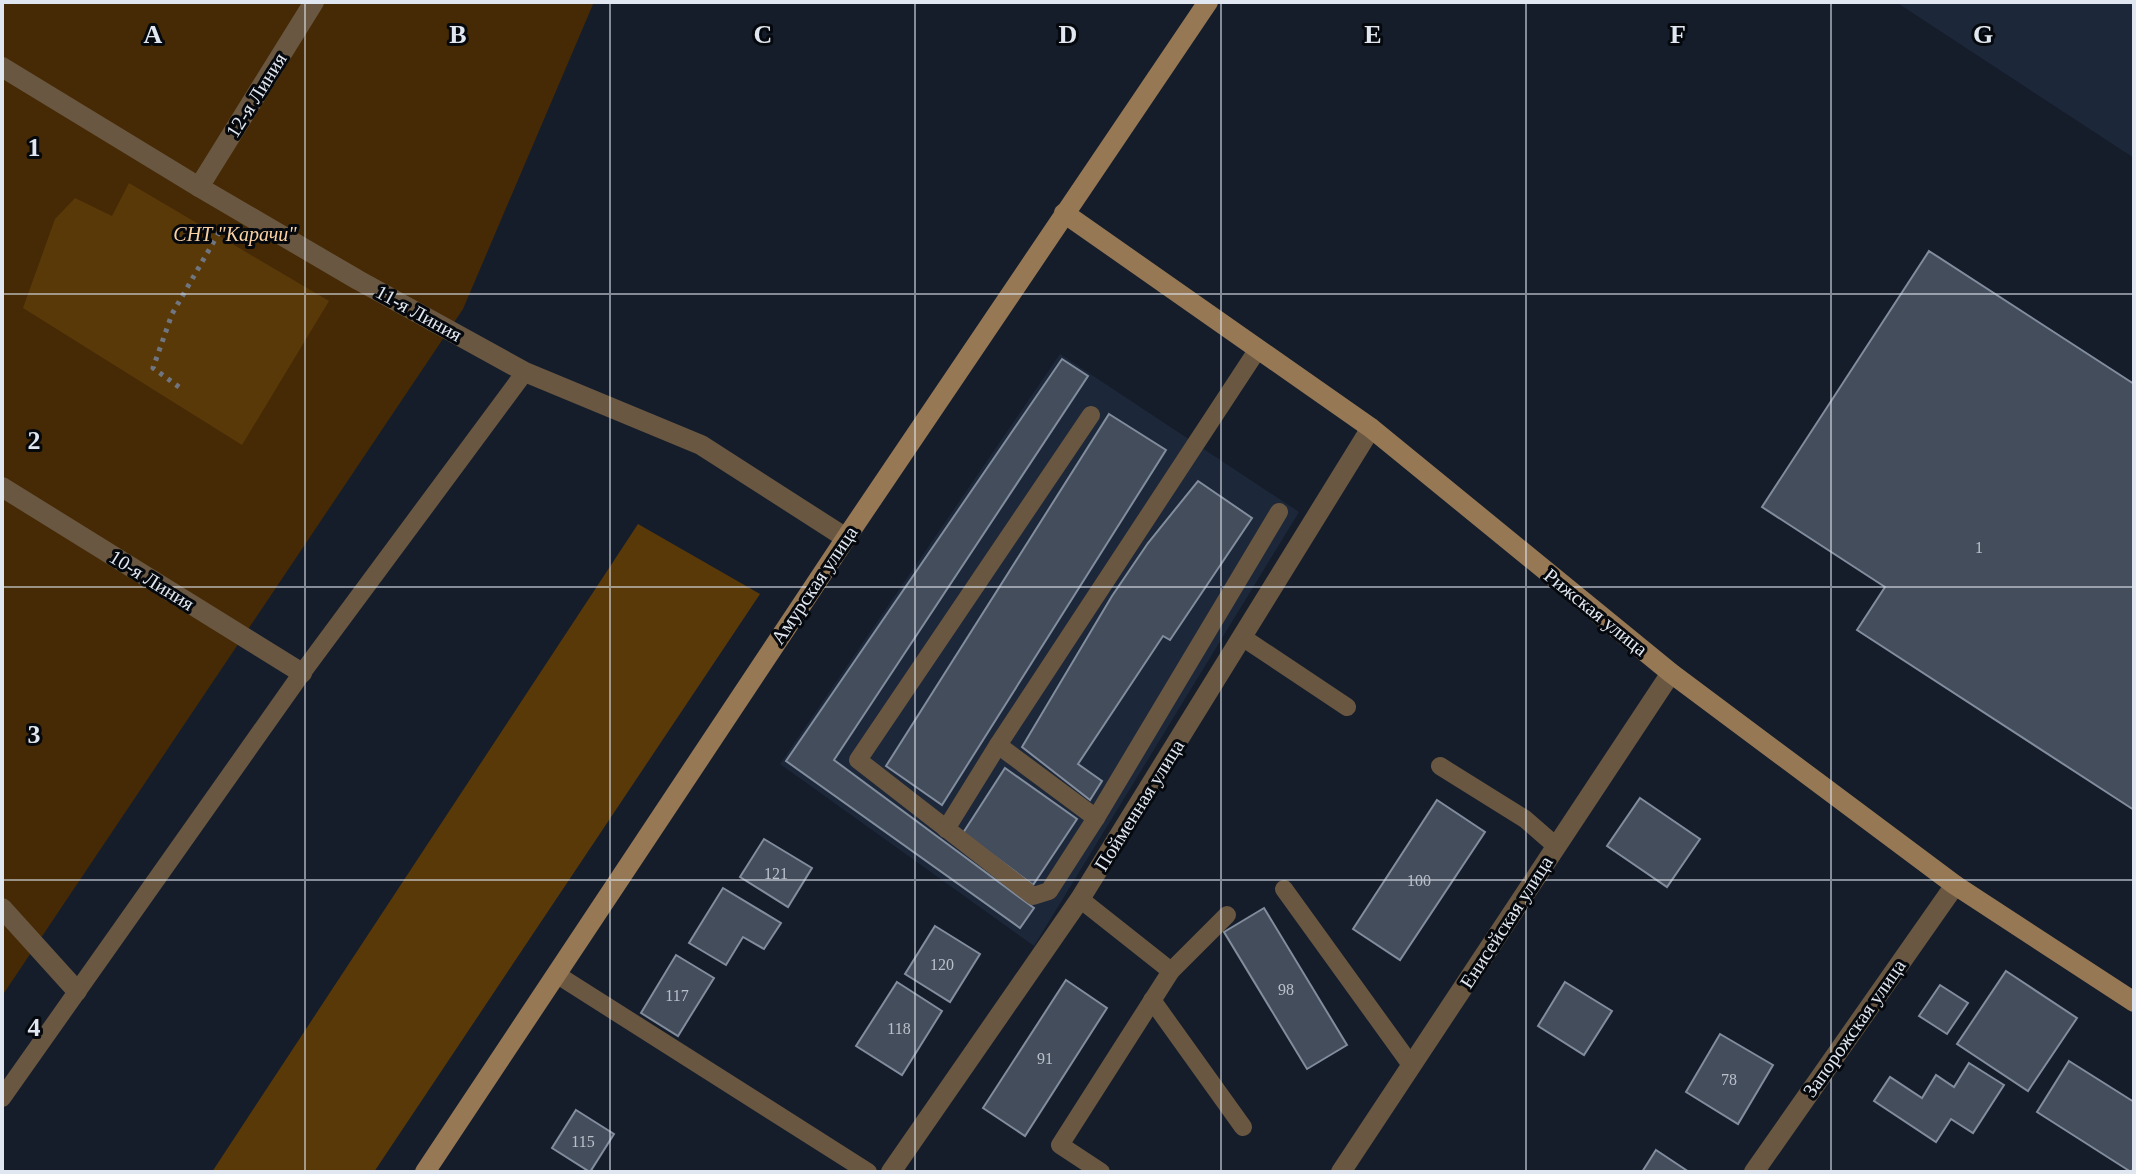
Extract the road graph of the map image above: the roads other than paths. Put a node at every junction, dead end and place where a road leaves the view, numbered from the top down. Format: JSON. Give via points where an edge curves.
{"nodes":[{"id":1,"x":314,"y":2,"type":"edge"},
{"id":2,"x":1208,"y":2,"type":"edge"},
{"id":3,"x":2,"y":67,"type":"edge"},
{"id":4,"x":199,"y":187,"type":"junction"},
{"id":5,"x":1064,"y":213,"type":"junction"},
{"id":6,"x":1258,"y":349,"type":"junction"},
{"id":7,"x":525,"y":372,"type":"junction"},
{"id":8,"x":1091,"y":415,"type":"dead end"},
{"id":9,"x":1371,"y":428,"type":"junction"},
{"id":10,"x":2,"y":487,"type":"edge"},
{"id":11,"x":1279,"y":512,"type":"dead end"},
{"id":12,"x":846,"y":538,"type":"junction"},
{"id":13,"x":1242,"y":637,"type":"junction"},
{"id":14,"x":302,"y":673,"type":"junction"},
{"id":15,"x":1671,"y":673,"type":"junction"},
{"id":16,"x":1347,"y":707,"type":"dead end"},
{"id":17,"x":998,"y":745,"type":"junction"},
{"id":18,"x":1440,"y":766,"type":"dead end"},
{"id":19,"x":1096,"y":818,"type":"junction"},
{"id":20,"x":946,"y":829,"type":"junction"},
{"id":21,"x":1556,"y":846,"type":"junction"},
{"id":22,"x":1955,"y":885,"type":"junction"},
{"id":23,"x":1284,"y":889,"type":"dead end"},
{"id":24,"x":1080,"y":899,"type":"junction"},
{"id":25,"x":2,"y":908,"type":"edge"},
{"id":26,"x":1227,"y":915,"type":"dead end"},
{"id":27,"x":1171,"y":971,"type":"junction"},
{"id":28,"x":556,"y":974,"type":"junction"},
{"id":29,"x":77,"y":991,"type":"junction"},
{"id":30,"x":1152,"y":1000,"type":"junction"},
{"id":31,"x":2134,"y":1002,"type":"edge"},
{"id":32,"x":1411,"y":1065,"type":"junction"},
{"id":33,"x":2,"y":1098,"type":"edge"},
{"id":34,"x":1243,"y":1127,"type":"dead end"},
{"id":35,"x":425,"y":1172,"type":"edge"},
{"id":36,"x":868,"y":1172,"type":"edge"},
{"id":37,"x":891,"y":1172,"type":"edge"},
{"id":38,"x":1101,"y":1172,"type":"edge"},
{"id":39,"x":1341,"y":1172,"type":"edge"},
{"id":40,"x":1754,"y":1172,"type":"edge"}],
"edges":[{"from":1,"to":4,"type":"street","name":"12-я Линия"},
{"from":2,"to":5,"type":"street","name":"Амурская улица"},
{"from":3,"to":4,"type":"street","name":"11-я Линия"},
{"from":4,"to":7,"type":"street","name":"11-я Линия"},
{"from":5,"to":6,"type":"street","name":"Рижская улица"},
{"from":5,"to":12,"type":"street","name":"Амурская улица"},
{"from":6,"to":9,"type":"street","name":"Рижская улица"},
{"from":6,"to":17,"type":"lane"},
{"from":7,"to":12,"type":"street","name":"11-я Линия","via":[[701,445]]},
{"from":7,"to":14,"type":"lane"},
{"from":8,"to":20,"type":"lane","via":[[858,760]]},
{"from":9,"to":13,"type":"street","name":"Пойменная улица"},
{"from":9,"to":15,"type":"street","name":"Рижская улица"},
{"from":10,"to":14,"type":"street","name":"10-я Линия"},
{"from":11,"to":19,"type":"lane"},
{"from":12,"to":28,"type":"street","name":"Амурская улица"},
{"from":13,"to":16,"type":"lane"},
{"from":13,"to":24,"type":"street","name":"Пойменная улица"},
{"from":14,"to":29,"type":"lane"},
{"from":15,"to":21,"type":"street","name":"Енисейская улица"},
{"from":15,"to":22,"type":"street","name":"Рижская улица"},
{"from":17,"to":19,"type":"lane"},
{"from":17,"to":20,"type":"lane"},
{"from":18,"to":21,"type":"lane","via":[[1525,819]]},
{"from":19,"to":20,"type":"lane","via":[[1049,891],[1033,896]]},
{"from":21,"to":32,"type":"street","name":"Енисейская улица"},
{"from":22,"to":31,"type":"street","name":"Рижская улица"},
{"from":22,"to":40,"type":"street","name":"Запорожская улица"},
{"from":23,"to":32,"type":"lane"},
{"from":24,"to":27,"type":"lane"},
{"from":24,"to":37,"type":"street","name":"Пойменная улица"},
{"from":25,"to":29,"type":"street"},
{"from":26,"to":27,"type":"lane"},
{"from":27,"to":30,"type":"lane"},
{"from":28,"to":35,"type":"street","name":"Амурская улица"},
{"from":28,"to":36,"type":"lane"},
{"from":29,"to":33,"type":"lane"},
{"from":30,"to":34,"type":"lane"},
{"from":30,"to":38,"type":"lane","via":[[1060,1145]]},
{"from":32,"to":39,"type":"street","name":"Енисейская улица"}]}
